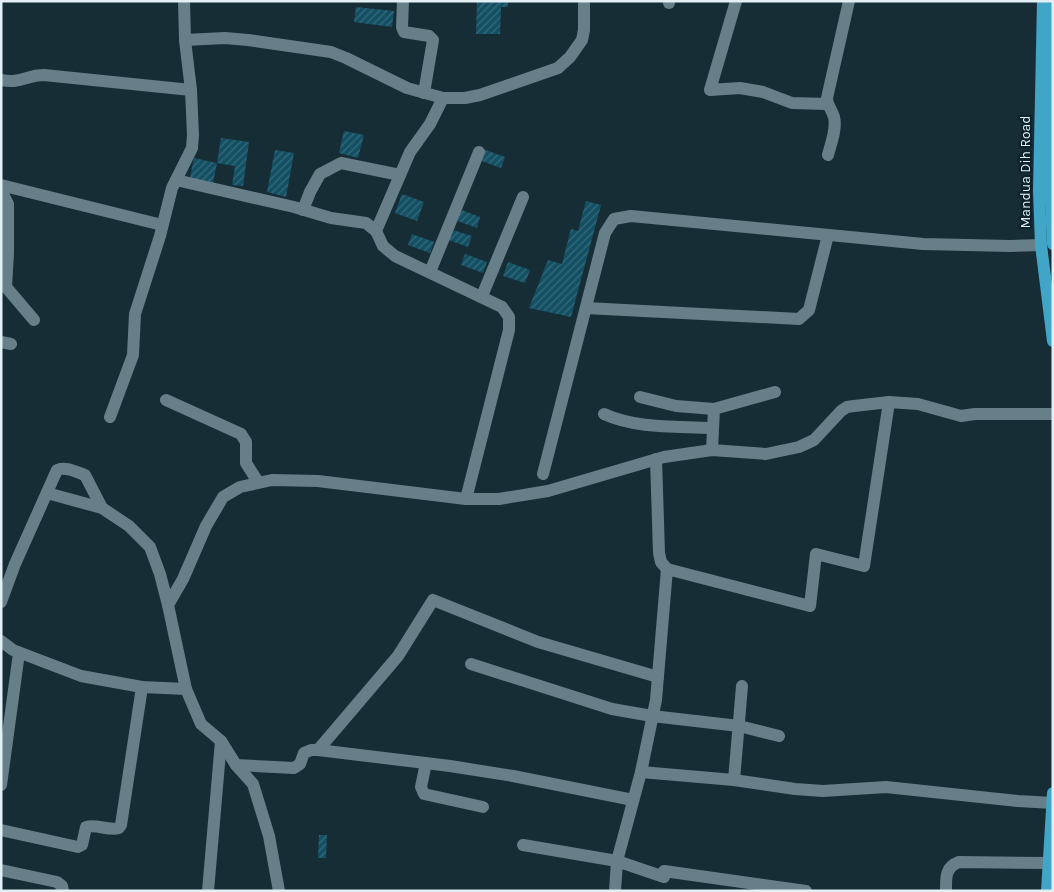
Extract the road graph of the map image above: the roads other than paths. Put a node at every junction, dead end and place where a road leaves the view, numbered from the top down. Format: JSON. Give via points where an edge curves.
{"nodes":[{"id":1,"x":184,"y":1,"type":"edge"},
{"id":2,"x":403,"y":1,"type":"edge"},
{"id":3,"x":584,"y":1,"type":"edge"},
{"id":4,"x":736,"y":1,"type":"edge"},
{"id":5,"x":849,"y":1,"type":"edge"},
{"id":6,"x":1043,"y":1,"type":"edge"},
{"id":7,"x":1052,"y":1,"type":"edge"},
{"id":8,"x":186,"y":40,"type":"junction"},
{"id":9,"x":1,"y":80,"type":"edge"},
{"id":10,"x":191,"y":90,"type":"junction"},
{"id":11,"x":424,"y":92,"type":"junction"},
{"id":12,"x":443,"y":98,"type":"junction"},
{"id":13,"x":827,"y":104,"type":"junction"},
{"id":14,"x":480,"y":152,"type":"dead end"},
{"id":15,"x":828,"y":155,"type":"dead end"},
{"id":16,"x":400,"y":175,"type":"junction"},
{"id":17,"x":176,"y":180,"type":"junction"},
{"id":18,"x":1,"y":185,"type":"edge"},
{"id":19,"x":1,"y":190,"type":"edge"},
{"id":20,"x":523,"y":197,"type":"dead end"},
{"id":21,"x":303,"y":210,"type":"junction"},
{"id":22,"x":162,"y":226,"type":"junction"},
{"id":23,"x":376,"y":231,"type":"junction"},
{"id":24,"x":828,"y":235,"type":"junction"},
{"id":25,"x":1047,"y":244,"type":"edge"},
{"id":26,"x":4,"y":269,"type":"edge"},
{"id":27,"x":430,"y":272,"type":"junction"},
{"id":28,"x":482,"y":296,"type":"junction"},
{"id":29,"x":586,"y":308,"type":"junction"},
{"id":30,"x":34,"y":320,"type":"dead end"},
{"id":31,"x":1053,"y":341,"type":"edge"},
{"id":32,"x":775,"y":392,"type":"dead end"},
{"id":33,"x":640,"y":397,"type":"dead end"},
{"id":34,"x":166,"y":400,"type":"dead end"},
{"id":35,"x":889,"y":402,"type":"junction"},
{"id":36,"x":714,"y":409,"type":"junction"},
{"id":37,"x":604,"y":414,"type":"dead end"},
{"id":38,"x":1053,"y":414,"type":"edge"},
{"id":39,"x":110,"y":417,"type":"dead end"},
{"id":40,"x":712,"y":428,"type":"junction"},
{"id":41,"x":712,"y":450,"type":"junction"},
{"id":42,"x":656,"y":459,"type":"junction"},
{"id":43,"x":543,"y":474,"type":"dead end"},
{"id":44,"x":258,"y":482,"type":"junction"},
{"id":45,"x":47,"y":493,"type":"junction"},
{"id":46,"x":466,"y":499,"type":"junction"},
{"id":47,"x":102,"y":508,"type":"junction"},
{"id":48,"x":667,"y":569,"type":"junction"},
{"id":49,"x":1,"y":602,"type":"edge"},
{"id":50,"x":168,"y":604,"type":"junction"},
{"id":51,"x":1,"y":641,"type":"edge"},
{"id":52,"x":19,"y":653,"type":"junction"},
{"id":53,"x":471,"y":664,"type":"dead end"},
{"id":54,"x":658,"y":677,"type":"junction"},
{"id":55,"x":742,"y":686,"type":"dead end"},
{"id":56,"x":142,"y":687,"type":"junction"},
{"id":57,"x":186,"y":689,"type":"junction"},
{"id":58,"x":652,"y":716,"type":"junction"},
{"id":59,"x":739,"y":726,"type":"junction"},
{"id":60,"x":779,"y":736,"type":"dead end"},
{"id":61,"x":221,"y":741,"type":"junction"},
{"id":62,"x":318,"y":750,"type":"junction"},
{"id":63,"x":426,"y":763,"type":"junction"},
{"id":64,"x":236,"y":765,"type":"junction"},
{"id":65,"x":642,"y":772,"type":"junction"},
{"id":66,"x":734,"y":780,"type":"junction"},
{"id":67,"x":1,"y":785,"type":"edge"},
{"id":68,"x":1053,"y":793,"type":"edge"},
{"id":69,"x":633,"y":800,"type":"junction"},
{"id":70,"x":1053,"y":803,"type":"edge"},
{"id":71,"x":483,"y":807,"type":"dead end"},
{"id":72,"x":1,"y":830,"type":"edge"},
{"id":73,"x":523,"y":845,"type":"dead end"},
{"id":74,"x":617,"y":861,"type":"junction"},
{"id":75,"x":1049,"y":863,"type":"junction"},
{"id":76,"x":1,"y":870,"type":"edge"},
{"id":77,"x":752,"y":886,"type":"edge"},
{"id":78,"x":63,"y":891,"type":"edge"},
{"id":79,"x":208,"y":891,"type":"edge"},
{"id":80,"x":279,"y":891,"type":"edge"},
{"id":81,"x":615,"y":891,"type":"edge"},
{"id":82,"x":806,"y":891,"type":"edge"},
{"id":83,"x":946,"y":891,"type":"edge"},
{"id":84,"x":1047,"y":891,"type":"edge"}],
"edges":[{"from":1,"to":8,"type":"street"},
{"from":2,"to":11,"type":"street","via":[[404,32],[429,36],[433,40]]},
{"from":3,"to":12,"type":"street","via":[[582,40],[558,68],[480,96]]},
{"from":4,"to":13,"type":"street","via":[[710,90],[740,88],[763,92],[792,103]]},
{"from":5,"to":13,"type":"street"},
{"from":6,"to":25,"type":"main road","name":"Mandua Dih Road","via":[[1039,155]]},
{"from":7,"to":25,"type":"main road","name":"Mandua Dih Road"},
{"from":8,"to":10,"type":"street"},
{"from":8,"to":11,"type":"street","via":[[225,38],[331,52],[407,88]]},
{"from":9,"to":10,"type":"street","via":[[16,82],[44,75]]},
{"from":10,"to":17,"type":"street","via":[[192,148]]},
{"from":11,"to":12,"type":"street"},
{"from":12,"to":16,"type":"street"},
{"from":13,"to":15,"type":"street","via":[[835,122]]},
{"from":14,"to":27,"type":"street"},
{"from":16,"to":21,"type":"street","via":[[341,163],[320,174]]},
{"from":16,"to":23,"type":"street"},
{"from":17,"to":21,"type":"street"},
{"from":17,"to":22,"type":"street"},
{"from":18,"to":22,"type":"street"},
{"from":19,"to":26,"type":"street","via":[[8,204]]},
{"from":20,"to":28,"type":"street"},
{"from":21,"to":23,"type":"street","via":[[359,221]]},
{"from":22,"to":39,"type":"street","via":[[135,314],[133,354]]},
{"from":23,"to":27,"type":"street","via":[[388,251]]},
{"from":24,"to":25,"type":"street","via":[[923,244]]},
{"from":24,"to":29,"type":"street","via":[[809,310],[799,319]]},
{"from":24,"to":29,"type":"street","via":[[630,216],[614,219],[606,233]]},
{"from":25,"to":31,"type":"main road","name":"Mandua Dih Road"},
{"from":26,"to":30,"type":"street","via":[[6,287]]},
{"from":27,"to":28,"type":"street"},
{"from":28,"to":46,"type":"street","via":[[502,307],[510,323]]},
{"from":29,"to":43,"type":"street"},
{"from":32,"to":36,"type":"street"},
{"from":33,"to":36,"type":"street","via":[[676,406]]},
{"from":34,"to":44,"type":"street","via":[[241,434],[246,442],[246,463]]},
{"from":35,"to":38,"type":"street","via":[[918,404],[961,416]]},
{"from":35,"to":41,"type":"street","via":[[847,407],[814,440],[799,447],[766,454]]},
{"from":35,"to":48,"type":"street","via":[[864,566],[816,554],[810,606]]},
{"from":36,"to":40,"type":"street"},
{"from":37,"to":40,"type":"street","via":[[620,422]]},
{"from":40,"to":41,"type":"street"},
{"from":41,"to":42,"type":"street"},
{"from":42,"to":46,"type":"street","via":[[548,491],[499,499]]},
{"from":42,"to":48,"type":"street","via":[[658,553]]},
{"from":44,"to":46,"type":"street","via":[[318,482]]},
{"from":44,"to":50,"type":"street","via":[[223,497]]},
{"from":45,"to":47,"type":"street"},
{"from":45,"to":47,"type":"street","via":[[57,470],[65,468],[85,474]]},
{"from":45,"to":49,"type":"street"},
{"from":47,"to":50,"type":"street","via":[[129,526],[150,547]]},
{"from":48,"to":54,"type":"street"},
{"from":50,"to":57,"type":"street"},
{"from":51,"to":52,"type":"street"},
{"from":52,"to":56,"type":"street","via":[[81,676]]},
{"from":52,"to":67,"type":"street"},
{"from":53,"to":58,"type":"street","via":[[612,709]]},
{"from":54,"to":58,"type":"street"},
{"from":54,"to":62,"type":"street","via":[[538,642],[434,600],[398,656]]},
{"from":55,"to":59,"type":"street"},
{"from":56,"to":57,"type":"street"},
{"from":56,"to":72,"type":"street","via":[[119,828],[86,827],[82,845],[78,848]]},
{"from":57,"to":61,"type":"street","via":[[201,724]]},
{"from":58,"to":59,"type":"street"},
{"from":58,"to":65,"type":"street"},
{"from":59,"to":60,"type":"street"},
{"from":59,"to":66,"type":"street"},
{"from":61,"to":64,"type":"street"},
{"from":61,"to":79,"type":"street"},
{"from":62,"to":63,"type":"street"},
{"from":62,"to":64,"type":"street","via":[[304,753],[300,764],[294,768]]},
{"from":63,"to":69,"type":"street","via":[[513,776]]},
{"from":63,"to":71,"type":"street","via":[[421,787],[424,794]]},
{"from":64,"to":80,"type":"street","via":[[253,784],[270,836]]},
{"from":65,"to":66,"type":"street"},
{"from":65,"to":69,"type":"street"},
{"from":66,"to":70,"type":"street","via":[[795,789],[823,791],[886,787]]},
{"from":68,"to":70,"type":"main road"},
{"from":69,"to":74,"type":"street"},
{"from":70,"to":75,"type":"main road"},
{"from":73,"to":74,"type":"street"},
{"from":74,"to":77,"type":"street","via":[[664,874]]},
{"from":74,"to":81,"type":"street"},
{"from":75,"to":83,"type":"street","via":[[959,862],[947,870]]},
{"from":75,"to":84,"type":"main road"},
{"from":76,"to":78,"type":"street","via":[[57,882]]},
{"from":77,"to":82,"type":"street"}]}
